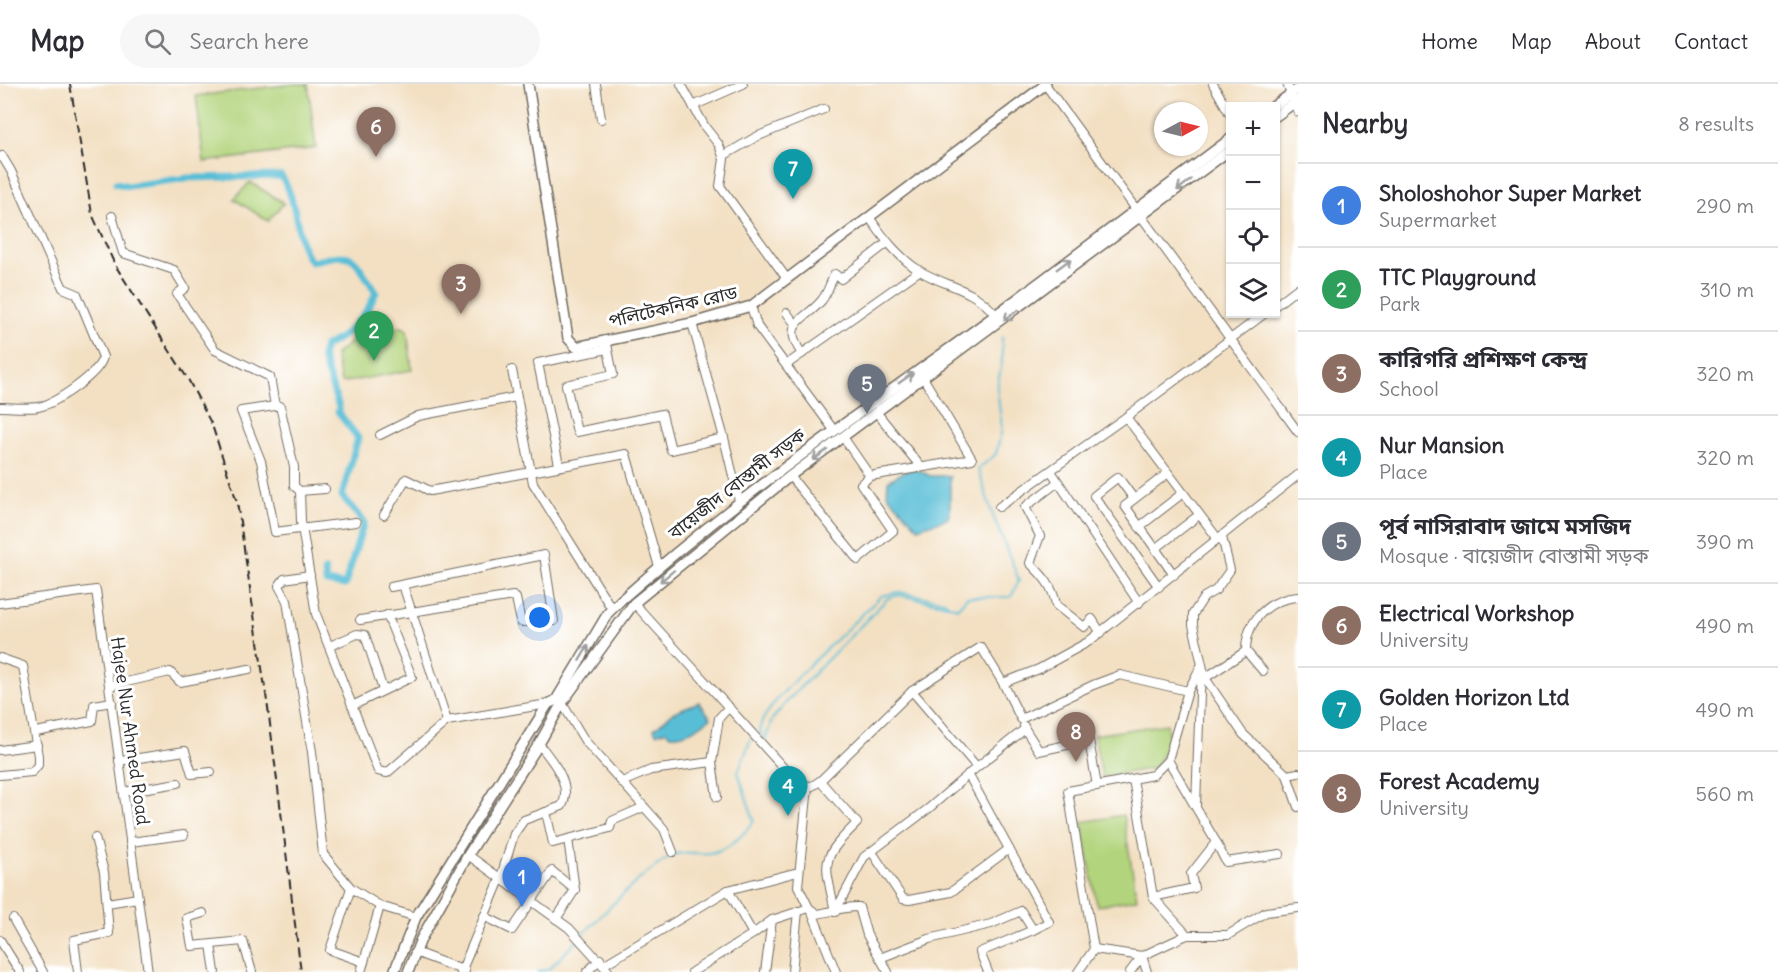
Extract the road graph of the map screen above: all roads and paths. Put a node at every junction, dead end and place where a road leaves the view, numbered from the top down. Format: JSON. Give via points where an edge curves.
{"nodes":[{"id":1,"x":528,"y":84,"type":"edge"},
{"id":2,"x":596,"y":84,"type":"edge"},
{"id":3,"x":681,"y":84,"type":"edge"},
{"id":4,"x":743,"y":84,"type":"edge"},
{"id":5,"x":1045,"y":84,"type":"edge"},
{"id":6,"x":1214,"y":84,"type":"edge"},
{"id":7,"x":1287,"y":84,"type":"edge"},
{"id":8,"x":1298,"y":89,"type":"edge"},
{"id":9,"x":1294,"y":103,"type":"edge"},
{"id":10,"x":693,"y":106,"type":"junction"},
{"id":11,"x":1226,"y":106,"type":"edge"},
{"id":12,"x":824,"y":109,"type":"dead end"},
{"id":13,"x":1280,"y":113,"type":"edge"},
{"id":14,"x":602,"y":119,"type":"dead end"},
{"id":15,"x":1226,"y":142,"type":"edge"},
{"id":16,"x":1226,"y":153,"type":"edge"},
{"id":17,"x":1,"y":156,"type":"edge"},
{"id":18,"x":723,"y":156,"type":"junction"},
{"id":19,"x":1140,"y":212,"type":"junction"},
{"id":20,"x":112,"y":216,"type":"dead end"},
{"id":21,"x":869,"y":217,"type":"junction"},
{"id":22,"x":887,"y":243,"type":"junction"},
{"id":23,"x":919,"y":271,"type":"junction"},
{"id":24,"x":787,"y":279,"type":"junction"},
{"id":25,"x":1298,"y":288,"type":"edge"},
{"id":26,"x":1280,"y":301,"type":"edge"},
{"id":27,"x":751,"y":306,"type":"junction"},
{"id":28,"x":787,"y":314,"type":"dead end"},
{"id":29,"x":995,"y":314,"type":"junction"},
{"id":30,"x":1259,"y":318,"type":"edge"},
{"id":31,"x":692,"y":322,"type":"junction"},
{"id":32,"x":795,"y":325,"type":"junction"},
{"id":33,"x":1231,"y":339,"type":"junction"},
{"id":34,"x":607,"y":345,"type":"junction"},
{"id":35,"x":802,"y":354,"type":"junction"},
{"id":36,"x":786,"y":365,"type":"junction"},
{"id":37,"x":512,"y":370,"type":"dead end"},
{"id":38,"x":924,"y":379,"type":"junction"},
{"id":39,"x":516,"y":397,"type":"junction"},
{"id":40,"x":275,"y":406,"type":"junction"},
{"id":41,"x":0,"y":407,"type":"edge"},
{"id":42,"x":877,"y":413,"type":"junction"},
{"id":43,"x":1126,"y":417,"type":"junction"},
{"id":44,"x":833,"y":429,"type":"junction"},
{"id":45,"x":1298,"y":432,"type":"edge"},
{"id":46,"x":380,"y":435,"type":"dead end"},
{"id":47,"x":843,"y":437,"type":"junction"},
{"id":48,"x":724,"y":438,"type":"junction"},
{"id":49,"x":559,"y":465,"type":"junction"},
{"id":50,"x":921,"y":467,"type":"junction"},
{"id":51,"x":530,"y":470,"type":"junction"},
{"id":52,"x":1051,"y":471,"type":"junction"},
{"id":53,"x":1168,"y":473,"type":"junction"},
{"id":54,"x":1298,"y":475,"type":"edge"},
{"id":55,"x":790,"y":476,"type":"junction"},
{"id":56,"x":870,"y":476,"type":"junction"},
{"id":57,"x":1058,"y":482,"type":"junction"},
{"id":58,"x":325,"y":489,"type":"dead end"},
{"id":59,"x":300,"y":491,"type":"junction"},
{"id":60,"x":1183,"y":493,"type":"junction"},
{"id":61,"x":1134,"y":499,"type":"junction"},
{"id":62,"x":739,"y":501,"type":"junction"},
{"id":63,"x":999,"y":507,"type":"dead end"},
{"id":64,"x":1199,"y":514,"type":"junction"},
{"id":65,"x":384,"y":515,"type":"dead end"},
{"id":66,"x":356,"y":522,"type":"dead end"},
{"id":67,"x":1139,"y":527,"type":"junction"},
{"id":68,"x":302,"y":529,"type":"junction"},
{"id":69,"x":1220,"y":538,"type":"junction"},
{"id":70,"x":1155,"y":549,"type":"junction"},
{"id":71,"x":659,"y":567,"type":"junction"},
{"id":72,"x":310,"y":575,"type":"junction"},
{"id":73,"x":1174,"y":575,"type":"junction"},
{"id":74,"x":403,"y":585,"type":"junction"},
{"id":75,"x":391,"y":587,"type":"dead end"},
{"id":76,"x":1159,"y":587,"type":"junction"},
{"id":77,"x":1298,"y":597,"type":"edge"},
{"id":78,"x":0,"y":603,"type":"edge"},
{"id":79,"x":633,"y":603,"type":"junction"},
{"id":80,"x":1139,"y":603,"type":"junction"},
{"id":81,"x":612,"y":609,"type":"junction"},
{"id":82,"x":412,"y":612,"type":"junction"},
{"id":83,"x":387,"y":615,"type":"junction"},
{"id":84,"x":360,"y":620,"type":"dead end"},
{"id":85,"x":1101,"y":633,"type":"junction"},
{"id":86,"x":330,"y":646,"type":"junction"},
{"id":87,"x":1246,"y":651,"type":"junction"},
{"id":88,"x":0,"y":658,"type":"edge"},
{"id":89,"x":249,"y":669,"type":"dead end"},
{"id":90,"x":1263,"y":671,"type":"dead end"},
{"id":91,"x":1205,"y":678,"type":"junction"},
{"id":92,"x":1004,"y":682,"type":"junction"},
{"id":93,"x":109,"y":686,"type":"junction"},
{"id":94,"x":383,"y":690,"type":"junction"},
{"id":95,"x":912,"y":690,"type":"junction"},
{"id":96,"x":1188,"y":691,"type":"junction"},
{"id":97,"x":112,"y":702,"type":"junction"},
{"id":98,"x":555,"y":702,"type":"junction"},
{"id":99,"x":352,"y":706,"type":"junction"},
{"id":100,"x":729,"y":707,"type":"junction"},
{"id":101,"x":557,"y":712,"type":"junction"},
{"id":102,"x":1021,"y":719,"type":"junction"},
{"id":103,"x":447,"y":721,"type":"junction"},
{"id":104,"x":1025,"y":729,"type":"junction"},
{"id":105,"x":36,"y":732,"type":"junction"},
{"id":106,"x":539,"y":744,"type":"junction"},
{"id":107,"x":37,"y":745,"type":"junction"},
{"id":108,"x":0,"y":750,"type":"edge"},
{"id":109,"x":1168,"y":760,"type":"junction"},
{"id":110,"x":119,"y":761,"type":"junction"},
{"id":111,"x":712,"y":762,"type":"junction"},
{"id":112,"x":977,"y":767,"type":"junction"},
{"id":113,"x":211,"y":771,"type":"dead end"},
{"id":114,"x":1298,"y":773,"type":"edge"},
{"id":115,"x":968,"y":774,"type":"junction"},
{"id":116,"x":0,"y":775,"type":"edge"},
{"id":117,"x":1287,"y":776,"type":"junction"},
{"id":118,"x":1133,"y":779,"type":"junction"},
{"id":119,"x":820,"y":781,"type":"junction"},
{"id":120,"x":622,"y":782,"type":"junction"},
{"id":121,"x":178,"y":783,"type":"dead end"},
{"id":122,"x":505,"y":786,"type":"junction"},
{"id":123,"x":808,"y":786,"type":"junction"},
{"id":124,"x":1096,"y":786,"type":"junction"},
{"id":125,"x":124,"y":792,"type":"junction"},
{"id":126,"x":717,"y":797,"type":"dead end"},
{"id":127,"x":1196,"y":806,"type":"junction"},
{"id":128,"x":644,"y":807,"type":"junction"},
{"id":129,"x":1298,"y":807,"type":"edge"},
{"id":130,"x":546,"y":812,"type":"junction"},
{"id":131,"x":184,"y":836,"type":"dead end"},
{"id":132,"x":95,"y":838,"type":"dead end"},
{"id":133,"x":568,"y":838,"type":"junction"},
{"id":134,"x":130,"y":842,"type":"junction"},
{"id":135,"x":1216,"y":842,"type":"junction"},
{"id":136,"x":1009,"y":849,"type":"junction"},
{"id":137,"x":672,"y":852,"type":"dead end"},
{"id":138,"x":872,"y":852,"type":"junction"},
{"id":139,"x":1280,"y":854,"type":"dead end"},
{"id":140,"x":468,"y":855,"type":"junction"},
{"id":141,"x":794,"y":873,"type":"dead end"},
{"id":142,"x":501,"y":877,"type":"junction"},
{"id":143,"x":351,"y":888,"type":"junction"},
{"id":144,"x":576,"y":890,"type":"junction"},
{"id":145,"x":728,"y":890,"type":"junction"},
{"id":146,"x":1153,"y":897,"type":"junction"},
{"id":147,"x":138,"y":898,"type":"junction"},
{"id":148,"x":532,"y":900,"type":"junction"},
{"id":149,"x":107,"y":903,"type":"junction"},
{"id":150,"x":380,"y":906,"type":"junction"},
{"id":151,"x":1298,"y":908,"type":"edge"},
{"id":152,"x":811,"y":910,"type":"junction"},
{"id":153,"x":798,"y":911,"type":"junction"},
{"id":154,"x":835,"y":912,"type":"junction"},
{"id":155,"x":203,"y":914,"type":"dead end"},
{"id":156,"x":484,"y":916,"type":"junction"},
{"id":157,"x":416,"y":917,"type":"junction"},
{"id":158,"x":13,"y":919,"type":"dead end"},
{"id":159,"x":556,"y":919,"type":"junction"},
{"id":160,"x":772,"y":920,"type":"junction"},
{"id":161,"x":1033,"y":930,"type":"junction"},
{"id":162,"x":753,"y":934,"type":"junction"},
{"id":163,"x":1187,"y":935,"type":"junction"},
{"id":164,"x":0,"y":940,"type":"edge"},
{"id":165,"x":211,"y":945,"type":"junction"},
{"id":166,"x":1094,"y":948,"type":"junction"},
{"id":167,"x":415,"y":952,"type":"junction"},
{"id":168,"x":1142,"y":956,"type":"junction"},
{"id":169,"x":880,"y":958,"type":"junction"},
{"id":170,"x":364,"y":962,"type":"junction"},
{"id":171,"x":605,"y":965,"type":"edge"},
{"id":172,"x":463,"y":971,"type":"edge"},
{"id":173,"x":20,"y":972,"type":"edge"},
{"id":174,"x":43,"y":972,"type":"edge"},
{"id":175,"x":78,"y":972,"type":"edge"},
{"id":176,"x":148,"y":972,"type":"edge"},
{"id":177,"x":215,"y":972,"type":"edge"},
{"id":178,"x":252,"y":972,"type":"edge"},
{"id":179,"x":361,"y":972,"type":"edge"},
{"id":180,"x":394,"y":972,"type":"edge"},
{"id":181,"x":399,"y":972,"type":"edge"},
{"id":182,"x":407,"y":972,"type":"edge"},
{"id":183,"x":587,"y":972,"type":"edge"},
{"id":184,"x":692,"y":972,"type":"edge"},
{"id":185,"x":765,"y":972,"type":"edge"},
{"id":186,"x":792,"y":972,"type":"edge"},
{"id":187,"x":836,"y":972,"type":"edge"},
{"id":188,"x":888,"y":972,"type":"edge"},
{"id":189,"x":988,"y":972,"type":"edge"},
{"id":190,"x":1078,"y":972,"type":"edge"},
{"id":191,"x":1130,"y":972,"type":"edge"},
{"id":192,"x":1147,"y":972,"type":"edge"}],
"edges":[{"from":1,"to":34,"type":"main road","name":"পলিটেকনিক রোড","via":[[568,338],[576,347]]},
{"from":2,"to":14,"type":"street"},
{"from":3,"to":10,"type":"street"},
{"from":4,"to":10,"type":"street"},
{"from":5,"to":19,"type":"street"},
{"from":5,"to":21,"type":"main road","name":"পলিটেকনিক রোড"},
{"from":6,"to":11,"type":"street"},
{"from":7,"to":9,"type":"street"},
{"from":8,"to":9,"type":"main road"},
{"from":9,"to":13,"type":"main road"},
{"from":10,"to":18,"type":"street"},
{"from":12,"to":18,"type":"street","via":[[756,137]]},
{"from":15,"to":19,"type":"main road","name":"বায়েজীদ বোস্তামী সড়ক"},
{"from":16,"to":19,"type":"main road","name":"বায়েজীদ বোস্তামী সড়ক","one_way":true},
{"from":17,"to":41,"type":"street","via":[[63,288],[77,294],[103,357],[101,365],[54,402],[38,407]]},
{"from":18,"to":24,"type":"street","via":[[720,186]]},
{"from":29,"to":19,"type":"main road","name":"বায়েজীদ বোস্তামী সড়ক","one_way":true},
{"from":19,"to":33,"type":"street"},
{"from":19,"to":38,"type":"main road","name":"বায়েজীদ বোস্তামী সড়ক","one_way":true},
{"from":20,"to":40,"type":"street","via":[[123,253],[174,270],[185,288],[177,294],[215,350],[270,377]]},
{"from":21,"to":22,"type":"street"},
{"from":21,"to":24,"type":"main road","name":"পলিটেকনিক রোড"},
{"from":22,"to":23,"type":"street"},
{"from":22,"to":32,"type":"street","via":[[841,279],[835,274],[823,298]]},
{"from":23,"to":29,"type":"street","via":[[982,299]]},
{"from":23,"to":35,"type":"street"},
{"from":24,"to":27,"type":"main road","name":"পলিটেকনিক রোড"},
{"from":25,"to":26,"type":"street"},
{"from":27,"to":31,"type":"main road","name":"পলিটেকনিক রোড"},
{"from":27,"to":36,"type":"street","via":[[758,326]]},
{"from":28,"to":32,"type":"street"},
{"from":44,"to":29,"type":"main road","name":"বায়েজীদ বোস্তামী সড়ক","one_way":true},
{"from":30,"to":33,"type":"street"},
{"from":31,"to":34,"type":"main road","name":"পলিটেকনিক রোড"},
{"from":31,"to":48,"type":"street"},
{"from":32,"to":35,"type":"street","via":[[794,341]]},
{"from":33,"to":43,"type":"street"},
{"from":33,"to":45,"type":"street"},
{"from":34,"to":48,"type":"street","via":[[613,374],[566,385],[578,433],[662,414],[671,450]]},
{"from":34,"to":49,"type":"street","via":[[538,363]]},
{"from":35,"to":36,"type":"street"},
{"from":36,"to":44,"type":"street"},
{"from":37,"to":39,"type":"street"},
{"from":38,"to":42,"type":"main road","name":"বায়েজীদ বোস্তামী সড়ক"},
{"from":38,"to":50,"type":"street","via":[[972,459]]},
{"from":39,"to":46,"type":"street","via":[[418,416]]},
{"from":39,"to":51,"type":"street"},
{"from":40,"to":59,"type":"street","via":[[280,406],[294,468],[294,486]]},
{"from":40,"to":68,"type":"street","via":[[242,411],[261,461],[275,532]]},
{"from":42,"to":47,"type":"main road","name":"বায়েজীদ বোস্তামী সড়ক"},
{"from":42,"to":50,"type":"street"},
{"from":43,"to":52,"type":"street"},
{"from":43,"to":53,"type":"street"},
{"from":44,"to":62,"type":"main road","name":"বায়েজীদ বোস্তামী সড়ক"},
{"from":47,"to":55,"type":"main road","name":"বায়েজীদ বোস্তামী সড়ক","one_way":true},
{"from":47,"to":56,"type":"street"},
{"from":48,"to":62,"type":"street"},
{"from":49,"to":51,"type":"street"},
{"from":49,"to":71,"type":"street","via":[[628,455]]},
{"from":50,"to":56,"type":"street"},
{"from":51,"to":65,"type":"street","via":[[430,491],[406,479]]},
{"from":51,"to":81,"type":"street","via":[[533,483]]},
{"from":52,"to":57,"type":"street"},
{"from":52,"to":63,"type":"street"},
{"from":53,"to":60,"type":"street"},
{"from":53,"to":61,"type":"street"},
{"from":54,"to":69,"type":"street"},
{"from":55,"to":56,"type":"street","via":[[857,561],[893,531],[861,484]]},
{"from":55,"to":79,"type":"main road","name":"বায়েজীদ বোস্তামী সড়ক","one_way":true},
{"from":57,"to":80,"type":"street"},
{"from":57,"to":85,"type":"street","via":[[1025,507],[1040,536],[1030,563],[1046,579],[1056,605],[1084,627],[1092,619]]},
{"from":58,"to":59,"type":"street"},
{"from":59,"to":68,"type":"street"},
{"from":60,"to":64,"type":"street"},
{"from":60,"to":67,"type":"street"},
{"from":61,"to":67,"type":"street","via":[[1125,506]]},
{"from":61,"to":76,"type":"street","via":[[1118,477],[1094,496]]},
{"from":62,"to":71,"type":"main road","name":"বায়েজীদ বোস্তামী সড়ক"},
{"from":64,"to":69,"type":"street"},
{"from":64,"to":70,"type":"street"},
{"from":66,"to":68,"type":"street"},
{"from":67,"to":70,"type":"street"},
{"from":68,"to":72,"type":"street"},
{"from":69,"to":73,"type":"street"},
{"from":69,"to":91,"type":"street","via":[[1230,570],[1193,614],[1192,625]]},
{"from":70,"to":73,"type":"street"},
{"from":71,"to":81,"type":"main road","name":"বায়েজীদ বোস্তামী সড়ক"},
{"from":72,"to":86,"type":"street","via":[[316,614]]},
{"from":72,"to":143,"type":"street","via":[[284,579],[279,586],[287,601],[312,752],[323,854]]},
{"from":73,"to":76,"type":"street"},
{"from":74,"to":75,"type":"street"},
{"from":74,"to":82,"type":"street"},
{"from":74,"to":82,"type":"street","via":[[546,557],[554,621],[521,622],[513,596]]},
{"from":76,"to":80,"type":"street"},
{"from":77,"to":87,"type":"street","via":[[1258,615],[1248,630]]},
{"from":78,"to":93,"type":"street","name":"Hajee Nur Ahmed Road","via":[[96,590]]},
{"from":79,"to":98,"type":"main road","name":"বায়েজীদ বোস্তামী সড়ক"},
{"from":79,"to":100,"type":"street"},
{"from":80,"to":85,"type":"street"},
{"from":98,"to":81,"type":"main road","name":"বায়েজীদ বোস্তামী সড়ক","one_way":true},
{"from":82,"to":83,"type":"street"},
{"from":82,"to":103,"type":"street"},
{"from":83,"to":84,"type":"street"},
{"from":83,"to":94,"type":"street","via":[[411,677]]},
{"from":85,"to":92,"type":"street","via":[[1066,655]]},
{"from":86,"to":94,"type":"street","via":[[357,633],[365,635]]},
{"from":86,"to":99,"type":"street"},
{"from":87,"to":90,"type":"street"},
{"from":87,"to":91,"type":"street"},
{"from":88,"to":105,"type":"street","via":[[23,666]]},
{"from":89,"to":93,"type":"street","via":[[180,682],[170,672]]},
{"from":91,"to":117,"type":"street","via":[[1243,734]]},
{"from":92,"to":95,"type":"street","via":[[981,647]]},
{"from":92,"to":102,"type":"street"},
{"from":93,"to":97,"type":"street","name":"Hajee Nur Ahmed Road"},
{"from":94,"to":99,"type":"street"},
{"from":95,"to":112,"type":"street"},
{"from":95,"to":119,"type":"street"},
{"from":96,"to":102,"type":"street","via":[[1120,675]]},
{"from":96,"to":109,"type":"street"},
{"from":96,"to":127,"type":"street","via":[[1201,666]]},
{"from":97,"to":105,"type":"street","via":[[94,705],[92,721]]},
{"from":97,"to":110,"type":"street","name":"Hajee Nur Ahmed Road"},
{"from":98,"to":101,"type":"main road","name":"বায়েজীদ বোস্তামী সড়ক"},
{"from":98,"to":103,"type":"street"},
{"from":98,"to":120,"type":"street"},
{"from":98,"to":122,"type":"main road"},
{"from":98,"to":157,"type":"main road","name":"বায়েজীদ বোস্তামী সড়ক"},
{"from":99,"to":103,"type":"street","via":[[381,773],[387,773]]},
{"from":100,"to":111,"type":"street","via":[[719,718]]},
{"from":100,"to":123,"type":"street","via":[[799,785]]},
{"from":101,"to":106,"type":"main road","name":"বায়েজীদ বোস্তামী সড়ক"},
{"from":101,"to":122,"type":"main road"},
{"from":102,"to":104,"type":"street"},
{"from":104,"to":112,"type":"street"},
{"from":104,"to":124,"type":"street","via":[[1040,751],[1089,740]]},
{"from":105,"to":107,"type":"street"},
{"from":106,"to":130,"type":"street","via":[[560,775],[566,799],[562,806]]},
{"from":106,"to":140,"type":"main road","name":"বায়েজীদ বোস্তামী সড়ক"},
{"from":107,"to":108,"type":"street"},
{"from":107,"to":116,"type":"street","via":[[38,765],[32,772]]},
{"from":109,"to":118,"type":"street","via":[[1153,775]]},
{"from":109,"to":127,"type":"street"},
{"from":110,"to":113,"type":"street","via":[[186,750],[192,774]]},
{"from":110,"to":125,"type":"street","name":"Hajee Nur Ahmed Road"},
{"from":111,"to":120,"type":"street","via":[[651,770]]},
{"from":111,"to":126,"type":"street"},
{"from":112,"to":115,"type":"street"},
{"from":114,"to":117,"type":"street"},
{"from":115,"to":136,"type":"street"},
{"from":115,"to":138,"type":"street"},
{"from":117,"to":129,"type":"street"},
{"from":118,"to":124,"type":"street"},
{"from":118,"to":146,"type":"street"},
{"from":119,"to":123,"type":"street"},
{"from":119,"to":154,"type":"street","via":[[857,823],[834,846],[826,862]]},
{"from":120,"to":128,"type":"street"},
{"from":121,"to":125,"type":"street"},
{"from":122,"to":181,"type":"main road","via":[[438,888]]},
{"from":122,"to":182,"type":"main road","via":[[447,881]]},
{"from":123,"to":152,"type":"street","via":[[798,886]]},
{"from":124,"to":166,"type":"street","via":[[1068,791]]},
{"from":125,"to":134,"type":"street","name":"Hajee Nur Ahmed Road"},
{"from":127,"to":135,"type":"street"},
{"from":128,"to":133,"type":"street","via":[[612,821],[610,828]]},
{"from":128,"to":137,"type":"street","via":[[664,829]]},
{"from":130,"to":133,"type":"street","via":[[553,843]]},
{"from":130,"to":142,"type":"street","via":[[524,820],[514,834]]},
{"from":131,"to":134,"type":"street"},
{"from":132,"to":149,"type":"street"},
{"from":133,"to":144,"type":"street"},
{"from":134,"to":147,"type":"street","name":"Hajee Nur Ahmed Road"},
{"from":135,"to":139,"type":"street","via":[[1226,862]]},
{"from":135,"to":146,"type":"street","via":[[1191,874],[1194,888]]},
{"from":136,"to":138,"type":"street","via":[[951,892],[909,900],[903,898]]},
{"from":136,"to":161,"type":"street","via":[[1049,921]]},
{"from":138,"to":154,"type":"street","via":[[864,857]]},
{"from":140,"to":142,"type":"street"},
{"from":140,"to":167,"type":"main road","name":"বায়েজীদ বোস্তামী সড়ক"},
{"from":141,"to":145,"type":"street"},
{"from":142,"to":148,"type":"street"},
{"from":142,"to":156,"type":"street"},
{"from":143,"to":150,"type":"street"},
{"from":143,"to":170,"type":"street","via":[[330,950]]},
{"from":144,"to":148,"type":"street","via":[[552,871]]},
{"from":144,"to":159,"type":"street"},
{"from":145,"to":162,"type":"street"},
{"from":145,"to":171,"type":"street"},
{"from":146,"to":163,"type":"street"},
{"from":147,"to":149,"type":"street"},
{"from":147,"to":176,"type":"street","name":"Hajee Nur Ahmed Road"},
{"from":148,"to":156,"type":"street","via":[[512,930]]},
{"from":148,"to":159,"type":"street"},
{"from":149,"to":175,"type":"street","via":[[109,934],[74,940]]},
{"from":150,"to":157,"type":"street"},
{"from":150,"to":170,"type":"street"},
{"from":151,"to":163,"type":"street","via":[[1266,912],[1228,935]]},
{"from":152,"to":153,"type":"street"},
{"from":152,"to":154,"type":"street","via":[[817,914]]},
{"from":152,"to":187,"type":"street"},
{"from":153,"to":160,"type":"street"},
{"from":153,"to":186,"type":"street"},
{"from":154,"to":169,"type":"street","via":[[845,907],[859,908],[867,935]]},
{"from":155,"to":165,"type":"street","via":[[188,918],[192,946]]},
{"from":156,"to":172,"type":"street"},
{"from":157,"to":180,"type":"main road","name":"বায়েজীদ বোস্তামী সড়ক"},
{"from":158,"to":174,"type":"street"},
{"from":159,"to":171,"type":"street"},
{"from":160,"to":162,"type":"street"},
{"from":160,"to":185,"type":"street"},
{"from":161,"to":169,"type":"street","via":[[1021,911]]},
{"from":161,"to":189,"type":"street","via":[[980,952]]},
{"from":162,"to":184,"type":"street"},
{"from":163,"to":168,"type":"street"},
{"from":164,"to":173,"type":"street"},
{"from":165,"to":177,"type":"street"},
{"from":165,"to":178,"type":"street","via":[[243,941]]},
{"from":166,"to":168,"type":"street"},
{"from":166,"to":190,"type":"street"},
{"from":167,"to":172,"type":"street"},
{"from":167,"to":182,"type":"main road","name":"বায়েজীদ বোস্তামী সড়ক"},
{"from":168,"to":191,"type":"street"},
{"from":168,"to":192,"type":"street"},
{"from":169,"to":188,"type":"street"},
{"from":170,"to":179,"type":"street"},
{"from":171,"to":183,"type":"street"}]}
